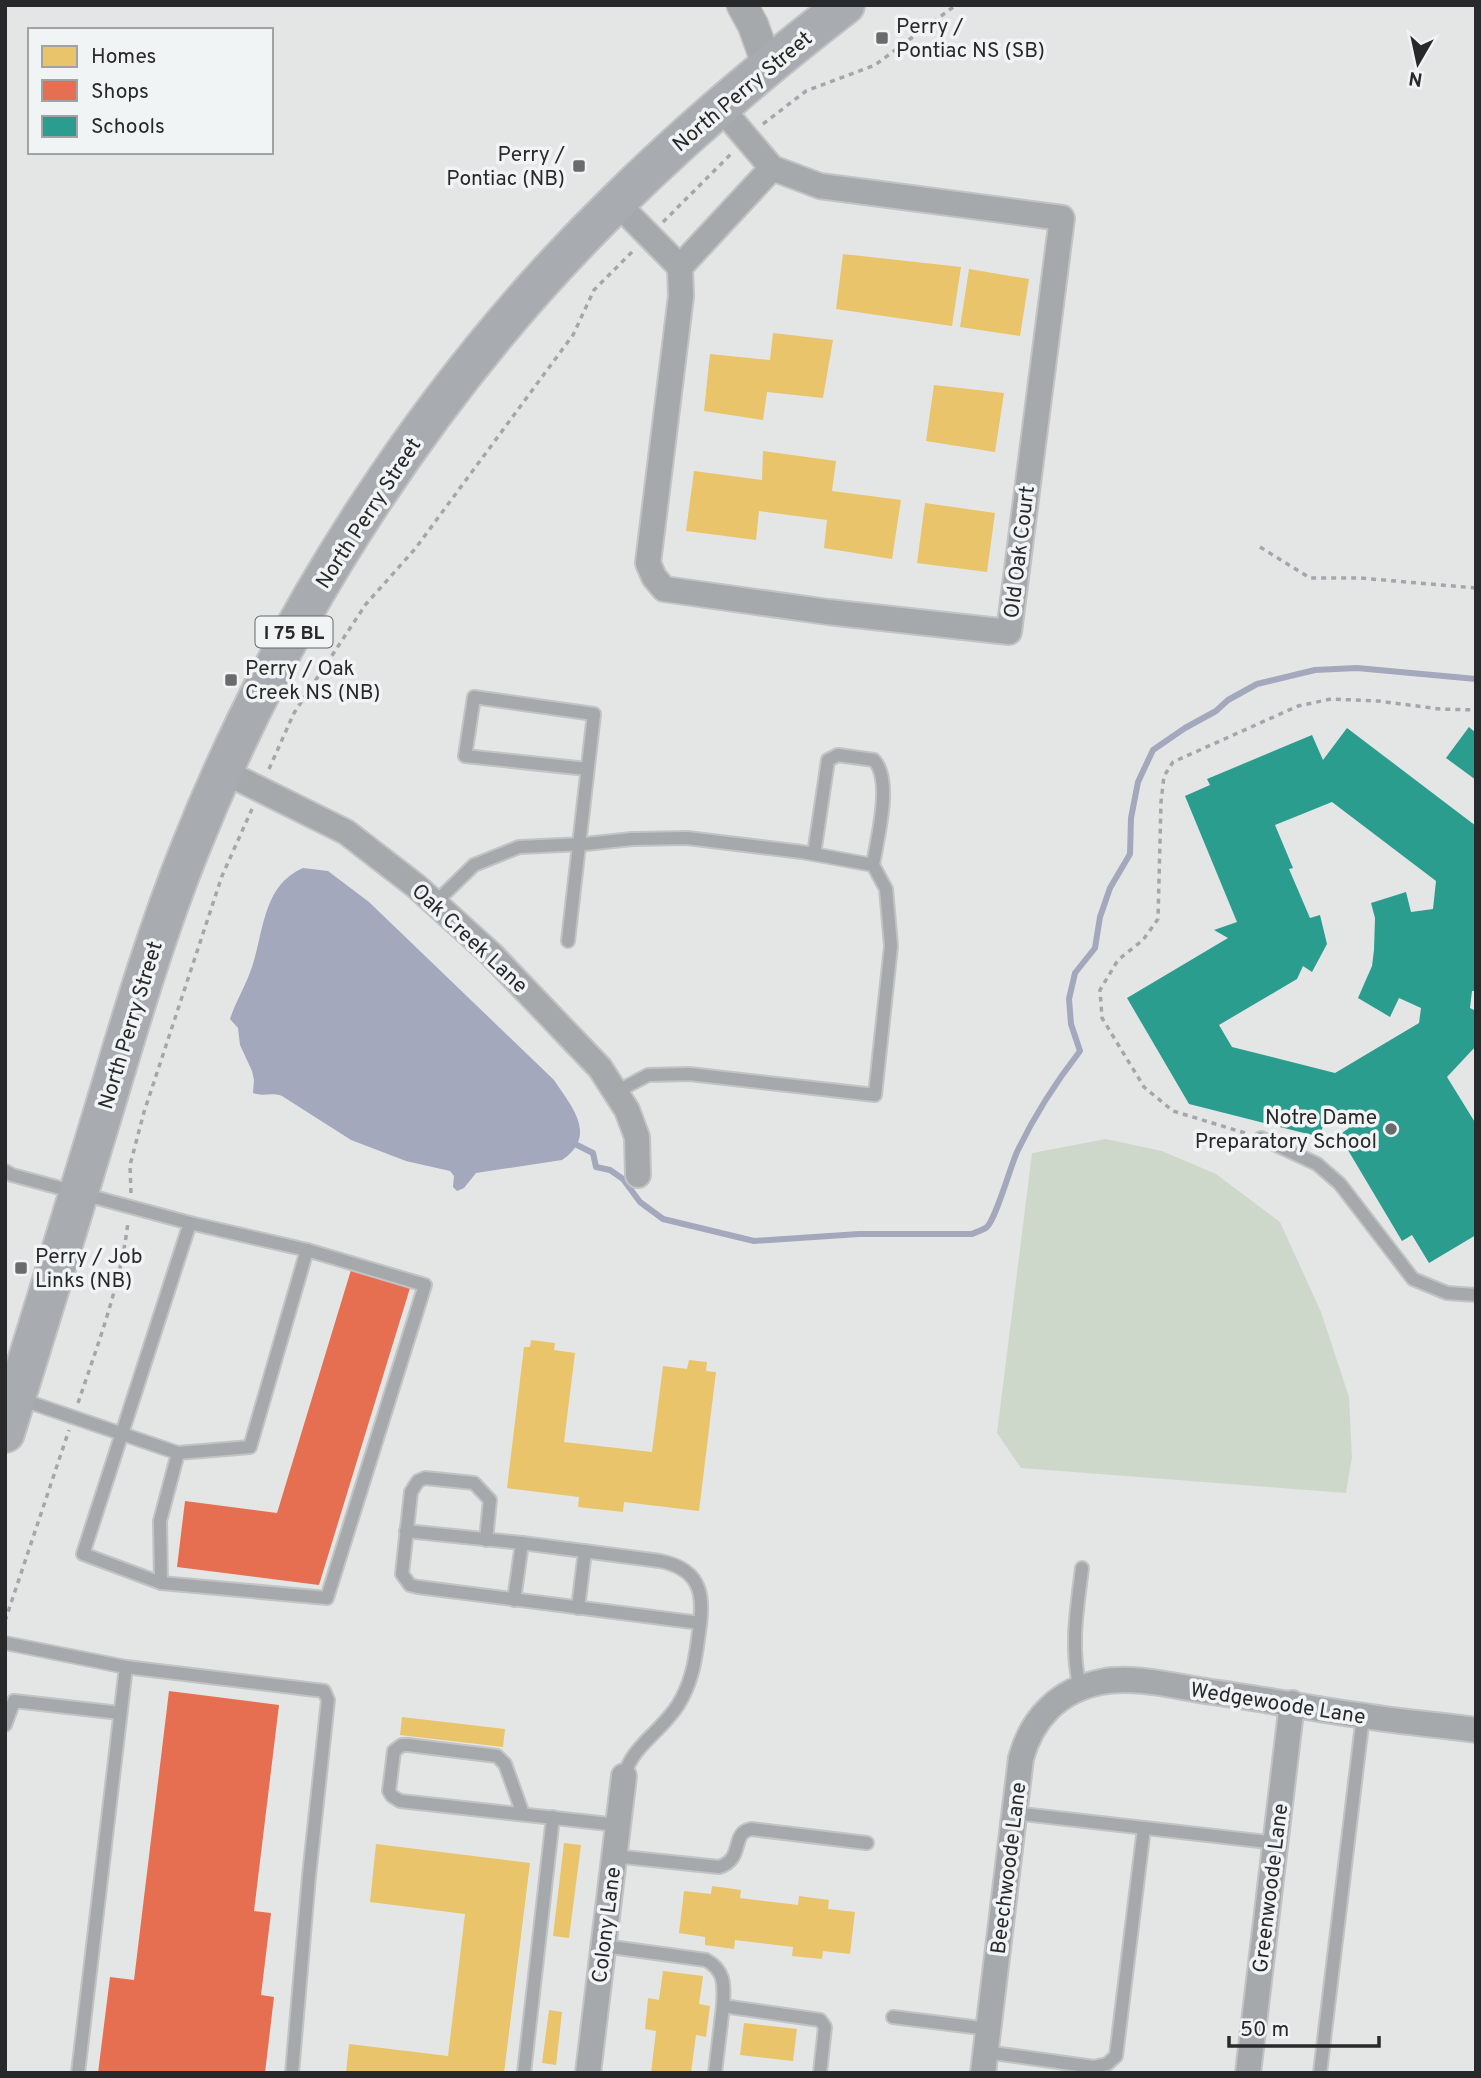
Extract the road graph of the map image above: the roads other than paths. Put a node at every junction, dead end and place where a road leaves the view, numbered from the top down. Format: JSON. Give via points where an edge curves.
{"nodes":[{"id":1,"x":742,"y":5,"type":"edge"},
{"id":2,"x":845,"y":5,"type":"edge"},
{"id":3,"x":768,"y":66,"type":"junction"},
{"id":4,"x":721,"y":108,"type":"junction"},
{"id":5,"x":772,"y":168,"type":"junction"},
{"id":6,"x":616,"y":202,"type":"junction"},
{"id":7,"x":680,"y":267,"type":"junction"},
{"id":8,"x":587,"y":769,"type":"junction"},
{"id":9,"x":223,"y":771,"type":"junction"},
{"id":10,"x":580,"y":845,"type":"junction"},
{"id":11,"x":814,"y":854,"type":"junction"},
{"id":12,"x":873,"y":865,"type":"junction"},
{"id":13,"x":435,"y":903,"type":"junction"},
{"id":14,"x":568,"y":941,"type":"dead end"},
{"id":15,"x":616,"y":1092,"type":"junction"},
{"id":16,"x":1261,"y":1138,"type":"road end"},
{"id":17,"x":5,"y":1171,"type":"edge"},
{"id":18,"x":638,"y":1175,"type":"dead end"},
{"id":19,"x":78,"y":1194,"type":"junction"},
{"id":20,"x":190,"y":1223,"type":"junction"},
{"id":21,"x":307,"y":1250,"type":"junction"},
{"id":22,"x":1476,"y":1295,"type":"edge"},
{"id":23,"x":11,"y":1415,"type":"edge"},
{"id":24,"x":122,"y":1434,"type":"junction"},
{"id":25,"x":178,"y":1454,"type":"junction"},
{"id":26,"x":406,"y":1531,"type":"junction"},
{"id":27,"x":486,"y":1540,"type":"junction"},
{"id":28,"x":522,"y":1543,"type":"junction"},
{"id":29,"x":585,"y":1551,"type":"junction"},
{"id":30,"x":1082,"y":1568,"type":"dead end"},
{"id":31,"x":161,"y":1583,"type":"junction"},
{"id":32,"x":514,"y":1600,"type":"junction"},
{"id":33,"x":578,"y":1608,"type":"junction"},
{"id":34,"x":700,"y":1623,"type":"junction"},
{"id":35,"x":5,"y":1643,"type":"edge"},
{"id":36,"x":126,"y":1667,"type":"junction"},
{"id":37,"x":1080,"y":1688,"type":"junction"},
{"id":38,"x":1292,"y":1703,"type":"junction"},
{"id":39,"x":120,"y":1713,"type":"junction"},
{"id":40,"x":1363,"y":1716,"type":"junction"},
{"id":41,"x":5,"y":1725,"type":"edge"},
{"id":42,"x":1476,"y":1730,"type":"edge"},
{"id":43,"x":624,"y":1776,"type":"joint"},
{"id":44,"x":1014,"y":1813,"type":"junction"},
{"id":45,"x":523,"y":1814,"type":"junction"},
{"id":46,"x":553,"y":1817,"type":"junction"},
{"id":47,"x":618,"y":1825,"type":"junction"},
{"id":48,"x":1144,"y":1828,"type":"junction"},
{"id":49,"x":867,"y":1843,"type":"dead end"},
{"id":50,"x":1276,"y":1843,"type":"junction"},
{"id":51,"x":614,"y":1856,"type":"junction"},
{"id":52,"x":604,"y":1946,"type":"junction"},
{"id":53,"x":723,"y":2006,"type":"junction"},
{"id":54,"x":893,"y":2017,"type":"dead end"},
{"id":55,"x":986,"y":2051,"type":"edge"},
{"id":56,"x":78,"y":2073,"type":"edge"},
{"id":57,"x":292,"y":2073,"type":"edge"},
{"id":58,"x":524,"y":2073,"type":"edge"},
{"id":59,"x":588,"y":2073,"type":"edge"},
{"id":60,"x":715,"y":2073,"type":"edge"},
{"id":61,"x":820,"y":2073,"type":"edge"},
{"id":62,"x":1248,"y":2073,"type":"edge"},
{"id":63,"x":1320,"y":2073,"type":"edge"}],
"edges":[{"from":1,"to":3,"type":"street"},
{"from":2,"to":3,"type":"main road","name":"North Perry Street","number":"I 75 BL"},
{"from":3,"to":4,"type":"main road","name":"North Perry Street","number":"I 75 BL"},
{"from":4,"to":5,"type":"street","name":"Old Oak Court"},
{"from":4,"to":6,"type":"main road","name":"North Perry Street","number":"I 75 BL"},
{"from":5,"to":7,"type":"street"},
{"from":5,"to":7,"type":"street","name":"Old Oak Court","via":[[820,186],[1062,218],[1009,632],[664,589],[654,578],[648,563],[681,296]]},
{"from":6,"to":7,"type":"street"},
{"from":6,"to":9,"type":"main road","name":"North Perry Street","number":"I 75 BL","via":[[500,331],[402,459],[320,586]]},
{"from":8,"to":8,"type":"lane","via":[[594,713],[474,697],[465,756]]},
{"from":8,"to":10,"type":"lane"},
{"from":9,"to":13,"type":"street","name":"Oak Creek Lane","via":[[346,832]]},
{"from":9,"to":19,"type":"main road","name":"North Perry Street","number":"I 75 BL","via":[[159,932]]},
{"from":10,"to":11,"type":"lane","via":[[687,838]]},
{"from":10,"to":13,"type":"lane","via":[[519,847],[474,865]]},
{"from":10,"to":14,"type":"lane"},
{"from":11,"to":12,"type":"lane"},
{"from":11,"to":12,"type":"lane","via":[[828,760],[838,755],[874,760],[880,766],[884,790]]},
{"from":12,"to":15,"type":"lane","via":[[886,889],[891,946],[875,1095],[689,1074],[648,1075]]},
{"from":13,"to":15,"type":"street","name":"Oak Creek Lane","via":[[491,954],[600,1068]]},
{"from":15,"to":18,"type":"street","name":"Oak Creek Lane","via":[[638,1137]]},
{"from":16,"to":22,"type":"lane","via":[[1317,1164],[1340,1184],[1413,1279],[1447,1293]]},
{"from":17,"to":19,"type":"lane"},
{"from":19,"to":20,"type":"lane"},
{"from":19,"to":23,"type":"main road","name":"North Perry Street","number":"I 75 BL"},
{"from":20,"to":21,"type":"lane"},
{"from":20,"to":24,"type":"lane"},
{"from":21,"to":25,"type":"lane","via":[[250,1447]]},
{"from":21,"to":31,"type":"lane","via":[[425,1285],[327,1598]]},
{"from":23,"to":24,"type":"lane","via":[[74,1417]]},
{"from":24,"to":25,"type":"lane"},
{"from":24,"to":31,"type":"lane","via":[[83,1554]]},
{"from":25,"to":31,"type":"lane","via":[[160,1521]]},
{"from":26,"to":27,"type":"lane"},
{"from":26,"to":27,"type":"lane","via":[[413,1486],[432,1478],[474,1483],[490,1500]]},
{"from":26,"to":32,"type":"lane","via":[[402,1574],[410,1585]]},
{"from":27,"to":28,"type":"lane"},
{"from":28,"to":29,"type":"lane"},
{"from":28,"to":32,"type":"lane"},
{"from":29,"to":33,"type":"lane"},
{"from":29,"to":34,"type":"lane","via":[[678,1566],[699,1588]]},
{"from":30,"to":37,"type":"lane","via":[[1074,1624]]},
{"from":32,"to":33,"type":"lane"},
{"from":33,"to":34,"type":"lane"},
{"from":34,"to":43,"type":"lane","via":[[694,1667],[684,1694],[672,1714],[634,1753]]},
{"from":35,"to":36,"type":"lane"},
{"from":36,"to":39,"type":"lane"},
{"from":36,"to":57,"type":"lane","via":[[324,1691],[328,1700]]},
{"from":37,"to":38,"type":"street","name":"Wedgewoode Lane","via":[[1130,1680]]},
{"from":37,"to":44,"type":"street","name":"Beechwoode Lane","via":[[1046,1710],[1030,1732],[1021,1758]]},
{"from":38,"to":40,"type":"street","name":"Wedgewoode Lane"},
{"from":38,"to":50,"type":"street","name":"Greenwoode Lane"},
{"from":39,"to":41,"type":"lane","via":[[14,1701]]},
{"from":39,"to":56,"type":"lane"},
{"from":40,"to":42,"type":"street","name":"Wedgewoode Lane"},
{"from":40,"to":63,"type":"lane"},
{"from":43,"to":47,"type":"street","name":"Colony Lane"},
{"from":44,"to":48,"type":"lane"},
{"from":44,"to":55,"type":"street","name":"Beechwoode Lane"},
{"from":45,"to":45,"type":"lane","via":[[396,1799],[388,1786],[394,1751],[408,1745],[497,1756],[505,1764]]},
{"from":45,"to":46,"type":"lane"},
{"from":46,"to":47,"type":"lane"},
{"from":46,"to":58,"type":"lane"},
{"from":47,"to":51,"type":"street","name":"Colony Lane"},
{"from":48,"to":50,"type":"lane"},
{"from":48,"to":55,"type":"lane","via":[[1116,2056],[1094,2067]]},
{"from":49,"to":51,"type":"lane","via":[[746,1829],[731,1861],[719,1867]]},
{"from":50,"to":62,"type":"street","name":"Greenwoode Lane"},
{"from":51,"to":52,"type":"street","name":"Colony Lane"},
{"from":52,"to":53,"type":"lane","via":[[706,1960],[719,1969],[723,1979]]},
{"from":52,"to":59,"type":"street","name":"Colony Lane"},
{"from":53,"to":60,"type":"lane"},
{"from":53,"to":61,"type":"lane","via":[[820,2020],[825,2027]]},
{"from":54,"to":55,"type":"lane"}]}
